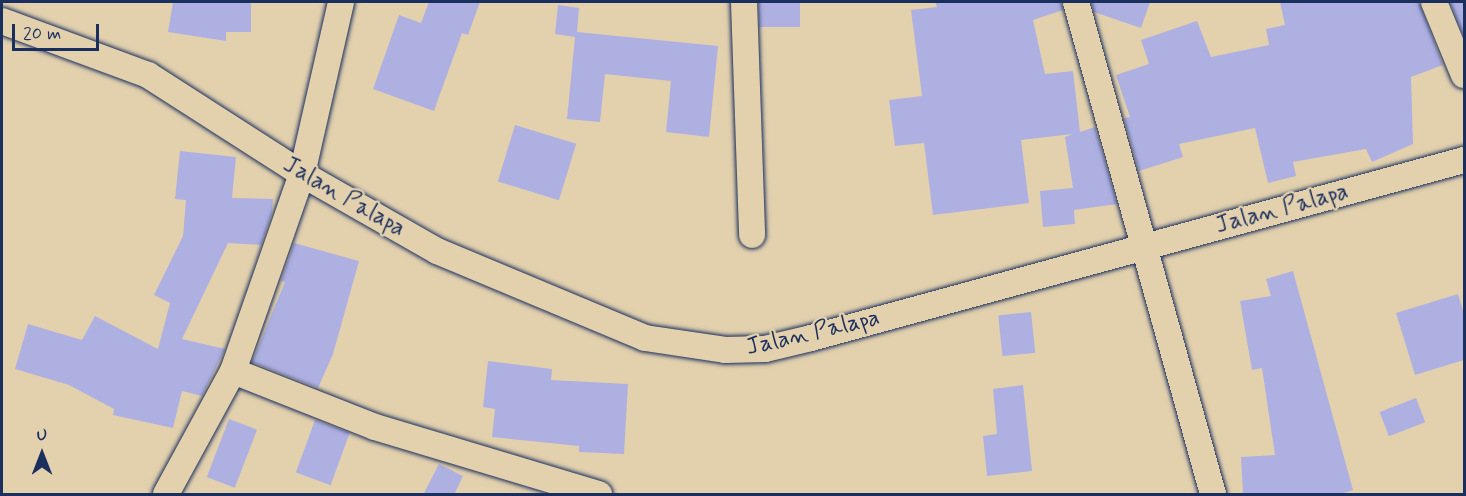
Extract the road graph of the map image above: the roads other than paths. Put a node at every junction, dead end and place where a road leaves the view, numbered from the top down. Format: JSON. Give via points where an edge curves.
{"nodes":[{"id":1,"x":341,"y":2,"type":"edge"},
{"id":2,"x":744,"y":2,"type":"edge"},
{"id":3,"x":1076,"y":2,"type":"edge"},
{"id":4,"x":1434,"y":2,"type":"edge"},
{"id":5,"x":2,"y":21,"type":"edge"},
{"id":6,"x":1464,"y":75,"type":"edge"},
{"id":7,"x":1464,"y":160,"type":"edge"},
{"id":8,"x":302,"y":174,"type":"junction"},
{"id":9,"x":752,"y":235,"type":"dead end"},
{"id":10,"x":1142,"y":245,"type":"junction"},
{"id":11,"x":233,"y":371,"type":"junction"},
{"id":12,"x":166,"y":495,"type":"edge"},
{"id":13,"x":599,"y":495,"type":"edge"},
{"id":14,"x":1213,"y":495,"type":"edge"}],
"edges":[{"from":1,"to":8,"type":"street"},
{"from":2,"to":9,"type":"street"},
{"from":3,"to":10,"type":"street"},
{"from":4,"to":6,"type":"street"},
{"from":5,"to":8,"type":"street","name":"Jalan Palapa","via":[[148,75]]},
{"from":7,"to":10,"type":"street","name":"Jalan Palapa"},
{"from":8,"to":10,"type":"street","name":"Jalan Palapa","via":[[448,256],[645,338],[725,350],[765,349],[811,338]]},
{"from":8,"to":11,"type":"street"},
{"from":10,"to":14,"type":"street"},
{"from":11,"to":12,"type":"street"},
{"from":11,"to":13,"type":"street","via":[[375,428]]}]}
